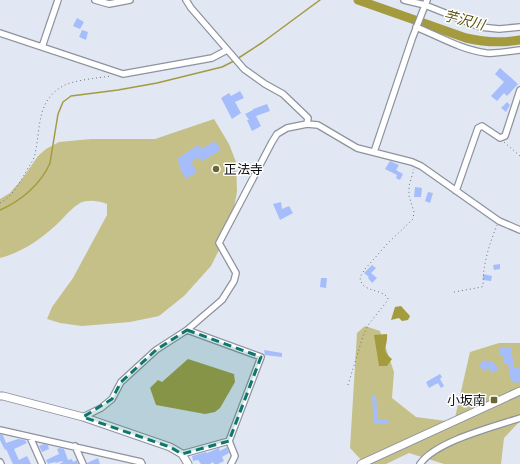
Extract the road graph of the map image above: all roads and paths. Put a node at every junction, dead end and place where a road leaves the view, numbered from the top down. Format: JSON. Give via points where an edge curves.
{"nodes":[{"id":1,"x":58,"y":0,"type":"edge"},
{"id":2,"x":95,"y":0,"type":"edge"},
{"id":3,"x":130,"y":0,"type":"edge"},
{"id":4,"x":180,"y":0,"type":"edge"},
{"id":5,"x":404,"y":0,"type":"edge"},
{"id":6,"x":186,"y":1,"type":"edge"},
{"id":7,"x":425,"y":4,"type":"edge"},
{"id":8,"x":417,"y":26,"type":"junction"},
{"id":9,"x":520,"y":27,"type":"edge"},
{"id":10,"x":0,"y":33,"type":"edge"},
{"id":11,"x":42,"y":47,"type":"junction"},
{"id":12,"x":520,"y":50,"type":"edge"},
{"id":13,"x":228,"y":51,"type":"junction"},
{"id":14,"x":123,"y":74,"type":"junction"},
{"id":15,"x":520,"y":90,"type":"edge"},
{"id":16,"x":307,"y":124,"type":"junction"},
{"id":17,"x":502,"y":137,"type":"junction"},
{"id":18,"x":374,"y":152,"type":"junction"},
{"id":19,"x":520,"y":156,"type":"edge"},
{"id":20,"x":417,"y":164,"type":"junction"},
{"id":21,"x":456,"y":191,"type":"junction"},
{"id":22,"x":0,"y":203,"type":"edge"},
{"id":23,"x":499,"y":221,"type":"junction"},
{"id":24,"x":520,"y":230,"type":"edge"},
{"id":25,"x":454,"y":292,"type":"dead end"},
{"id":26,"x":187,"y":330,"type":"junction"},
{"id":27,"x":348,"y":385,"type":"dead end"},
{"id":28,"x":520,"y":391,"type":"edge"},
{"id":29,"x":0,"y":396,"type":"edge"},
{"id":30,"x":83,"y":417,"type":"junction"},
{"id":31,"x":520,"y":418,"type":"edge"},
{"id":32,"x":0,"y":430,"type":"edge"},
{"id":33,"x":30,"y":437,"type":"junction"},
{"id":34,"x":229,"y":441,"type":"junction"},
{"id":35,"x":75,"y":446,"type":"junction"},
{"id":36,"x":182,"y":454,"type":"junction"},
{"id":37,"x":42,"y":464,"type":"edge"},
{"id":38,"x":83,"y":464,"type":"edge"},
{"id":39,"x":142,"y":464,"type":"edge"},
{"id":40,"x":188,"y":464,"type":"edge"},
{"id":41,"x":232,"y":464,"type":"edge"},
{"id":42,"x":361,"y":464,"type":"edge"},
{"id":43,"x":420,"y":464,"type":"edge"}],
"edges":[{"from":1,"to":11,"type":"street"},
{"from":2,"to":3,"type":"street","via":[[109,4]]},
{"from":4,"to":6,"type":"street"},
{"from":5,"to":7,"type":"street"},
{"from":6,"to":13,"type":"street"},
{"from":7,"to":8,"type":"street"},
{"from":7,"to":9,"type":"street","via":[[480,26],[499,29]]},
{"from":8,"to":12,"type":"street","via":[[453,43],[485,52]]},
{"from":8,"to":18,"type":"street"},
{"from":10,"to":11,"type":"street"},
{"from":11,"to":14,"type":"street"},
{"from":13,"to":14,"type":"street","via":[[212,58]]},
{"from":13,"to":16,"type":"street","via":[[244,69],[290,100],[308,118]]},
{"from":14,"to":22,"type":"path","via":[[68,84],[46,101],[40,118],[33,159],[19,184],[8,198]]},
{"from":15,"to":17,"type":"street","via":[[505,136]]},
{"from":16,"to":18,"type":"street","via":[[318,125],[356,148]]},
{"from":16,"to":26,"type":"street","via":[[287,128],[277,134],[272,142],[219,243],[236,273],[234,281],[222,300]]},
{"from":17,"to":19,"type":"path","via":[[504,143]]},
{"from":17,"to":21,"type":"street","via":[[482,126],[478,128]]},
{"from":18,"to":20,"type":"street"},
{"from":20,"to":21,"type":"street"},
{"from":20,"to":27,"type":"path","via":[[409,186],[413,219],[384,247],[360,277],[362,284],[385,294],[388,298],[362,336]]},
{"from":21,"to":23,"type":"street"},
{"from":23,"to":24,"type":"street"},
{"from":23,"to":25,"type":"path","via":[[485,262],[483,286]]},
{"from":26,"to":30,"type":"street","via":[[156,350],[121,382],[112,399]]},
{"from":26,"to":34,"type":"street","via":[[261,358]]},
{"from":28,"to":42,"type":"street"},
{"from":29,"to":30,"type":"street"},
{"from":30,"to":36,"type":"street","via":[[170,447]]},
{"from":31,"to":43,"type":"street","via":[[455,440],[424,458]]},
{"from":32,"to":33,"type":"street"},
{"from":33,"to":35,"type":"street"},
{"from":33,"to":37,"type":"street"},
{"from":34,"to":36,"type":"street"},
{"from":34,"to":41,"type":"street","via":[[235,456]]},
{"from":35,"to":38,"type":"street"},
{"from":35,"to":39,"type":"street"},
{"from":36,"to":40,"type":"street"}]}
